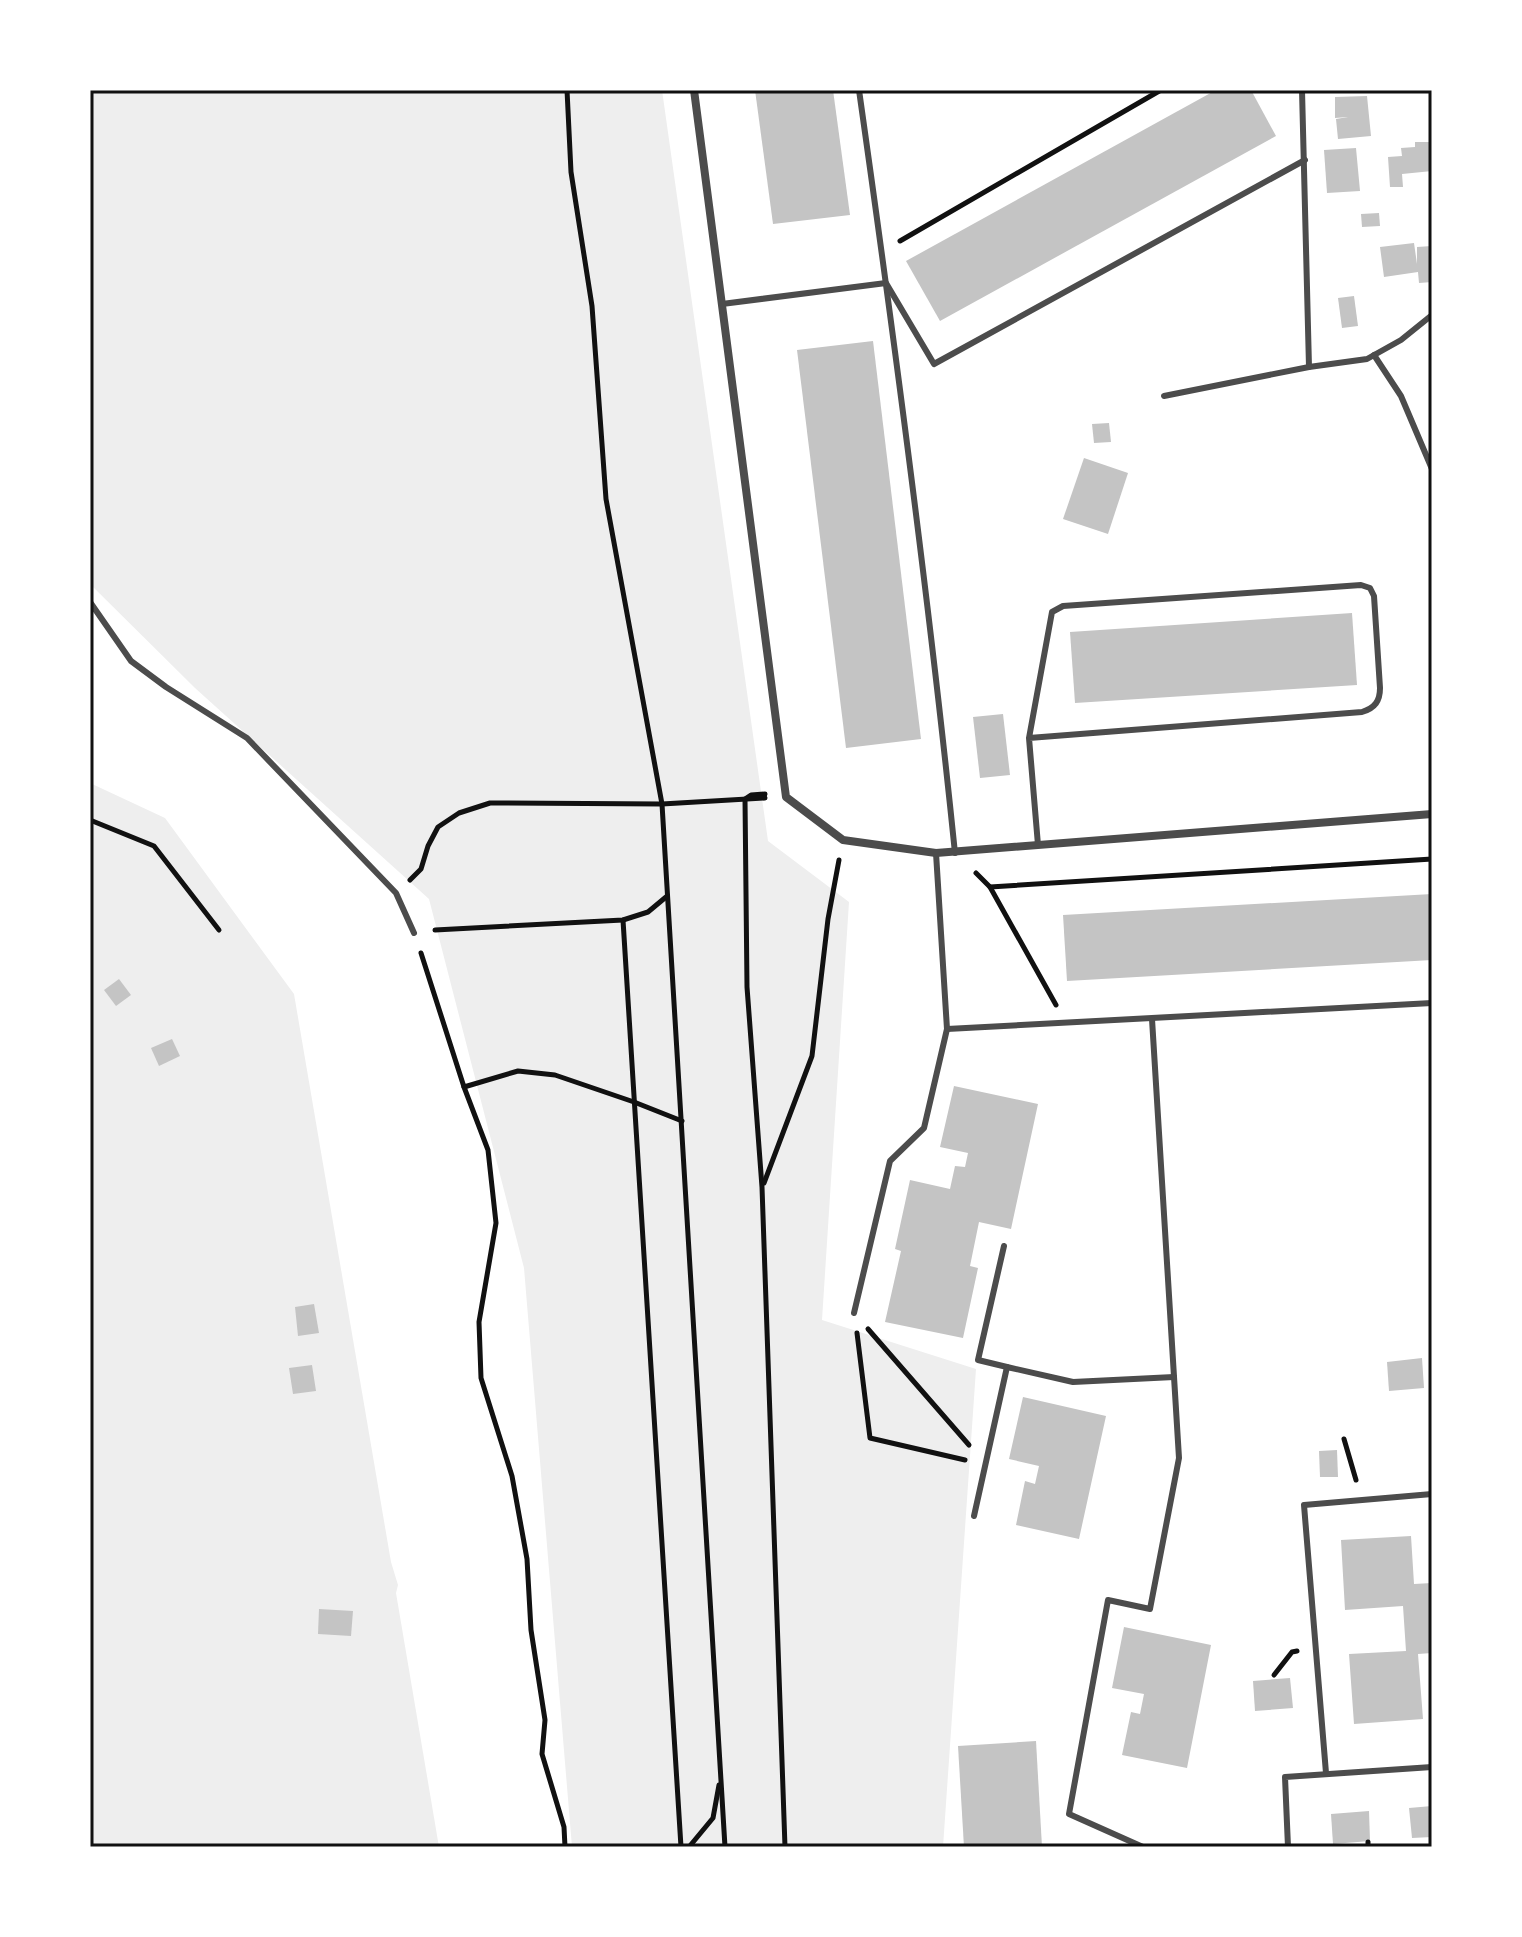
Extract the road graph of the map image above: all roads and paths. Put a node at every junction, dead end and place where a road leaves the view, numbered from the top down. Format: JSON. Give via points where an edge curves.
{"nodes":[{"id":1,"x":567,"y":90,"type":"edge"},
{"id":2,"x":694,"y":90,"type":"edge"},
{"id":3,"x":859,"y":90,"type":"edge"},
{"id":4,"x":1161,"y":90,"type":"edge"},
{"id":5,"x":1302,"y":90,"type":"edge"},
{"id":6,"x":1305,"y":160,"type":"junction"},
{"id":7,"x":882,"y":252,"type":"junction"},
{"id":8,"x":886,"y":283,"type":"junction"},
{"id":9,"x":722,"y":304,"type":"junction"},
{"id":10,"x":1432,"y":315,"type":"edge"},
{"id":11,"x":1374,"y":355,"type":"junction"},
{"id":12,"x":1309,"y":367,"type":"junction"},
{"id":13,"x":1164,"y":396,"type":"dead end"},
{"id":14,"x":1432,"y":469,"type":"edge"},
{"id":15,"x":90,"y":602,"type":"edge"},
{"id":16,"x":1029,"y":738,"type":"junction"},
{"id":17,"x":751,"y":795,"type":"dead end"},
{"id":18,"x":786,"y":797,"type":"junction"},
{"id":19,"x":745,"y":799,"type":"junction"},
{"id":20,"x":662,"y":804,"type":"junction"},
{"id":21,"x":1432,"y":814,"type":"edge"},
{"id":22,"x":90,"y":820,"type":"edge"},
{"id":23,"x":843,"y":840,"type":"junction"},
{"id":24,"x":1038,"y":845,"type":"junction"},
{"id":25,"x":936,"y":853,"type":"junction"},
{"id":26,"x":955,"y":853,"type":"junction"},
{"id":27,"x":1432,"y":859,"type":"edge"},
{"id":28,"x":990,"y":887,"type":"junction"},
{"id":29,"x":396,"y":893,"type":"junction"},
{"id":30,"x":667,"y":896,"type":"junction"},
{"id":31,"x":623,"y":920,"type":"junction"},
{"id":32,"x":219,"y":930,"type":"dead end"},
{"id":33,"x":414,"y":933,"type":"junction"},
{"id":34,"x":1432,"y":1003,"type":"edge"},
{"id":35,"x":1152,"y":1019,"type":"junction"},
{"id":36,"x":1066,"y":1024,"type":"junction"},
{"id":37,"x":947,"y":1029,"type":"junction"},
{"id":38,"x":464,"y":1087,"type":"junction"},
{"id":39,"x":634,"y":1102,"type":"junction"},
{"id":40,"x":682,"y":1121,"type":"junction"},
{"id":41,"x":762,"y":1187,"type":"junction"},
{"id":42,"x":1004,"y":1246,"type":"dead end"},
{"id":43,"x":854,"y":1313,"type":"junction"},
{"id":44,"x":1007,"y":1367,"type":"junction"},
{"id":45,"x":1174,"y":1377,"type":"junction"},
{"id":46,"x":1344,"y":1439,"type":"dead end"},
{"id":47,"x":985,"y":1464,"type":"junction"},
{"id":48,"x":1432,"y":1494,"type":"edge"},
{"id":49,"x":1362,"y":1500,"type":"junction"},
{"id":50,"x":974,"y":1516,"type":"dead end"},
{"id":51,"x":1432,"y":1767,"type":"edge"},
{"id":52,"x":1326,"y":1773,"type":"junction"},
{"id":53,"x":720,"y":1776,"type":"junction"},
{"id":54,"x":565,"y":1847,"type":"edge"},
{"id":55,"x":681,"y":1847,"type":"edge"},
{"id":56,"x":689,"y":1847,"type":"edge"},
{"id":57,"x":725,"y":1847,"type":"edge"},
{"id":58,"x":785,"y":1847,"type":"edge"},
{"id":59,"x":1143,"y":1847,"type":"edge"},
{"id":60,"x":1288,"y":1847,"type":"edge"}],
"edges":[{"from":1,"to":20,"type":"path","via":[[571,172],[592,306],[606,499]]},
{"from":2,"to":9,"type":"street"},
{"from":3,"to":7,"type":"lane"},
{"from":4,"to":7,"type":"path"},
{"from":5,"to":6,"type":"lane"},
{"from":6,"to":8,"type":"lane","via":[[934,364]]},
{"from":6,"to":12,"type":"lane"},
{"from":7,"to":8,"type":"lane"},
{"from":8,"to":9,"type":"lane"},
{"from":8,"to":26,"type":"lane"},
{"from":9,"to":18,"type":"street"},
{"from":10,"to":11,"type":"lane"},
{"from":11,"to":12,"type":"lane"},
{"from":11,"to":14,"type":"lane","via":[[1401,396]]},
{"from":12,"to":13,"type":"lane"},
{"from":15,"to":29,"type":"lane","via":[[131,661],[247,738]]},
{"from":16,"to":16,"type":"lane","via":[[1049,623],[1052,612],[1063,606],[1361,585],[1374,596],[1380,697],[1371,709]]},
{"from":16,"to":24,"type":"lane"},
{"from":17,"to":19,"type":"path"},
{"from":18,"to":19,"type":"path"},
{"from":18,"to":23,"type":"street"},
{"from":19,"to":20,"type":"path"},
{"from":19,"to":41,"type":"path","via":[[747,987]]},
{"from":20,"to":29,"type":"path","via":[[490,803],[459,813],[438,827],[421,869]]},
{"from":20,"to":30,"type":"path"},
{"from":21,"to":24,"type":"street"},
{"from":22,"to":32,"type":"path","via":[[154,846]]},
{"from":23,"to":25,"type":"street"},
{"from":23,"to":41,"type":"path","via":[[812,1056]]},
{"from":24,"to":26,"type":"street"},
{"from":25,"to":26,"type":"street"},
{"from":25,"to":37,"type":"lane"},
{"from":26,"to":28,"type":"path"},
{"from":27,"to":28,"type":"path"},
{"from":28,"to":36,"type":"path"},
{"from":29,"to":33,"type":"lane"},
{"from":30,"to":31,"type":"path","via":[[648,912]]},
{"from":30,"to":40,"type":"path"},
{"from":31,"to":33,"type":"path"},
{"from":31,"to":39,"type":"path"},
{"from":33,"to":38,"type":"path"},
{"from":34,"to":35,"type":"lane"},
{"from":35,"to":36,"type":"lane"},
{"from":35,"to":45,"type":"lane"},
{"from":36,"to":37,"type":"lane"},
{"from":37,"to":43,"type":"lane","via":[[924,1128],[890,1161]]},
{"from":38,"to":39,"type":"path","via":[[518,1071],[555,1075]]},
{"from":38,"to":54,"type":"path","via":[[488,1150],[496,1223],[479,1322],[481,1378],[515,1490],[545,1720],[542,1754]]},
{"from":39,"to":40,"type":"path"},
{"from":39,"to":55,"type":"path"},
{"from":40,"to":53,"type":"path"},
{"from":41,"to":58,"type":"path"},
{"from":42,"to":44,"type":"lane","via":[[978,1360]]},
{"from":43,"to":47,"type":"path"},
{"from":43,"to":47,"type":"path","via":[[870,1438]]},
{"from":44,"to":45,"type":"lane","via":[[1073,1382]]},
{"from":44,"to":47,"type":"lane"},
{"from":45,"to":59,"type":"lane","via":[[1179,1458],[1150,1609],[1108,1600],[1069,1814]]},
{"from":46,"to":49,"type":"path"},
{"from":47,"to":50,"type":"lane"},
{"from":48,"to":49,"type":"lane"},
{"from":49,"to":52,"type":"lane","via":[[1304,1505]]},
{"from":51,"to":52,"type":"lane"},
{"from":52,"to":60,"type":"lane","via":[[1285,1777]]},
{"from":53,"to":56,"type":"path","via":[[713,1818]]},
{"from":53,"to":57,"type":"path"}]}
